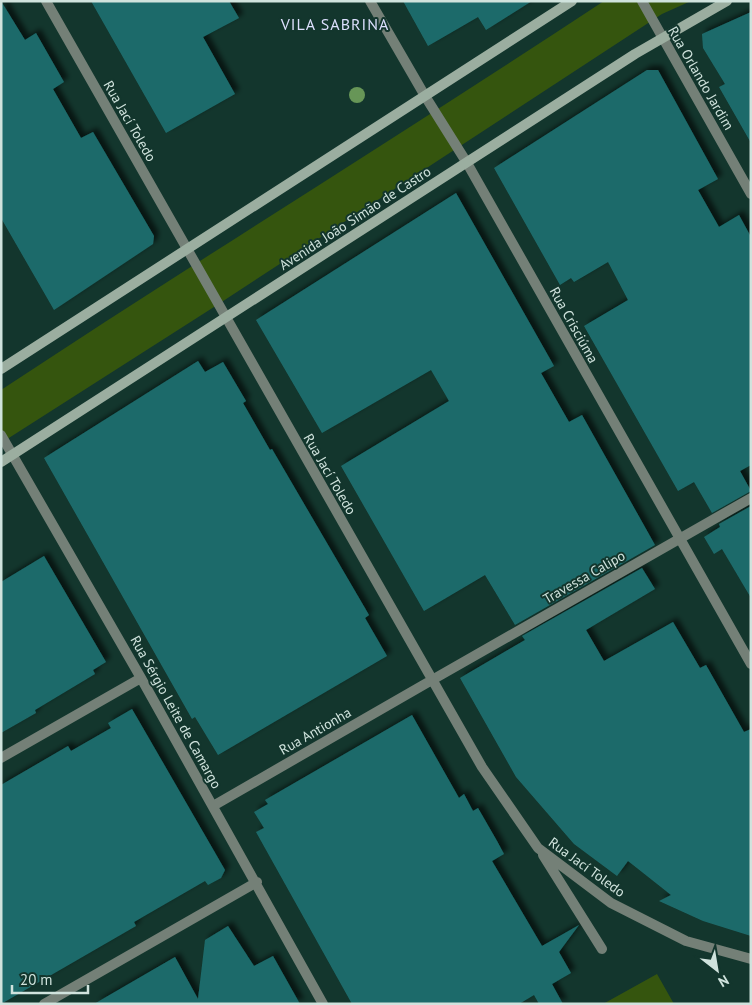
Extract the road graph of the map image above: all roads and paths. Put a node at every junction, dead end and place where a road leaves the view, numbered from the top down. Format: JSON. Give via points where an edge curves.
{"nodes":[{"id":1,"x":46,"y":1,"type":"edge"},
{"id":2,"x":370,"y":1,"type":"edge"},
{"id":3,"x":572,"y":1,"type":"edge"},
{"id":4,"x":642,"y":1,"type":"edge"},
{"id":5,"x":727,"y":1,"type":"edge"},
{"id":6,"x":662,"y":38,"type":"junction"},
{"id":7,"x":424,"y":96,"type":"junction"},
{"id":8,"x":467,"y":163,"type":"junction"},
{"id":9,"x":751,"y":194,"type":"edge"},
{"id":10,"x":187,"y":250,"type":"junction"},
{"id":11,"x":226,"y":318,"type":"junction"},
{"id":12,"x":1,"y":369,"type":"edge"},
{"id":13,"x":1,"y":435,"type":"edge"},
{"id":14,"x":13,"y":455,"type":"junction"},
{"id":15,"x":1,"y":462,"type":"edge"},
{"id":16,"x":751,"y":498,"type":"edge"},
{"id":17,"x":679,"y":538,"type":"junction"},
{"id":18,"x":751,"y":664,"type":"edge"},
{"id":19,"x":142,"y":678,"type":"junction"},
{"id":20,"x":432,"y":680,"type":"junction"},
{"id":21,"x":1,"y":758,"type":"edge"},
{"id":22,"x":213,"y":806,"type":"junction"},
{"id":23,"x":538,"y":848,"type":"junction"},
{"id":24,"x":257,"y":882,"type":"junction"},
{"id":25,"x":602,"y":949,"type":"dead end"},
{"id":26,"x":751,"y":960,"type":"edge"},
{"id":27,"x":44,"y":1004,"type":"edge"},
{"id":28,"x":323,"y":1004,"type":"edge"}],
"edges":[{"from":1,"to":10,"type":"street","name":"Rua Jací Toledo"},
{"from":2,"to":7,"type":"street","name":"Rua Crisciúma"},
{"from":3,"to":7,"type":"main road"},
{"from":4,"to":6,"type":"street","name":"Rua Orlando Jardim"},
{"from":5,"to":6,"type":"main road","name":"Avenida João Simão de Castro"},
{"from":6,"to":8,"type":"main road","name":"Avenida João Simão de Castro"},
{"from":6,"to":9,"type":"street","name":"Rua Orlando Jardim"},
{"from":7,"to":8,"type":"street","name":"Rua Crisciúma"},
{"from":7,"to":10,"type":"main road"},
{"from":8,"to":11,"type":"main road","name":"Avenida João Simão de Castro"},
{"from":8,"to":17,"type":"street","name":"Rua Crisciúma"},
{"from":10,"to":11,"type":"street","name":"Rua Jací Toledo"},
{"from":10,"to":12,"type":"main road"},
{"from":11,"to":14,"type":"main road","name":"Avenida João Simão de Castro"},
{"from":11,"to":20,"type":"street","name":"Rua Jací Toledo"},
{"from":13,"to":14,"type":"street","name":"Rua Sérgio Leite de Camargo"},
{"from":14,"to":15,"type":"main road","name":"Avenida João Simão de Castro"},
{"from":14,"to":19,"type":"street","name":"Rua Sérgio Leite de Camargo"},
{"from":16,"to":17,"type":"street","name":"Travessa Calipo"},
{"from":17,"to":18,"type":"street","name":"Rua Crisciúma"},
{"from":17,"to":20,"type":"street","name":"Travessa Calipo"},
{"from":19,"to":21,"type":"street"},
{"from":19,"to":22,"type":"street","name":"Rua Sérgio Leite de Camargo"},
{"from":20,"to":22,"type":"street","name":"Rua Antionha"},
{"from":20,"to":23,"type":"street","name":"Rua Jací Toledo","via":[[482,767]]},
{"from":22,"to":24,"type":"street","name":"Rua Sérgio Leite de Camargo"},
{"from":23,"to":25,"type":"street"},
{"from":23,"to":26,"type":"street","name":"Rua Jací Toledo","via":[[611,903],[686,941]]},
{"from":24,"to":27,"type":"street"},
{"from":24,"to":28,"type":"street","name":"Rua Sérgio Leite de Camargo"}]}
